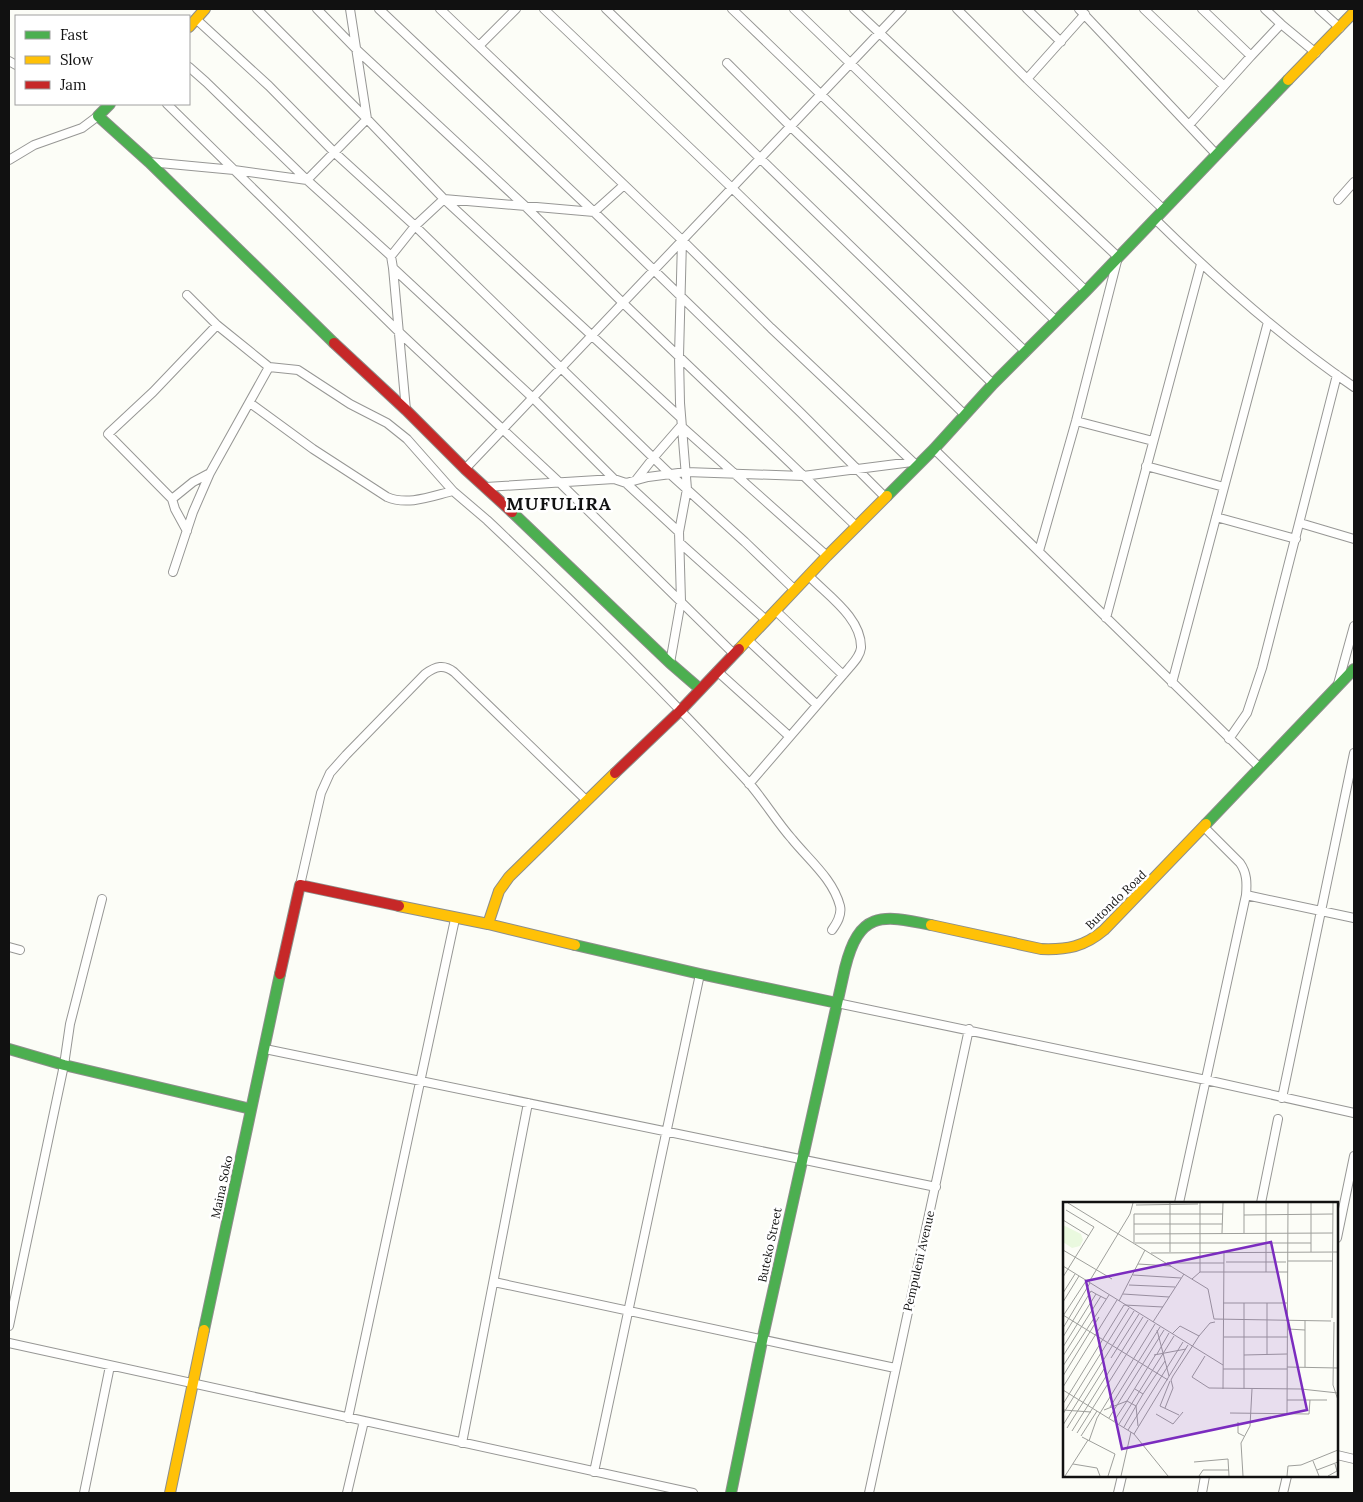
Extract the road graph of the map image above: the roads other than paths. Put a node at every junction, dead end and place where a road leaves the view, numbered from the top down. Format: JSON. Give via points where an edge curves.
{"nodes":[{"id":1,"x":205,"y":9,"type":"edge"},
{"id":2,"x":257,"y":9,"type":"edge"},
{"id":3,"x":317,"y":9,"type":"edge"},
{"id":4,"x":350,"y":9,"type":"edge"},
{"id":5,"x":378,"y":9,"type":"edge"},
{"id":6,"x":440,"y":9,"type":"edge"},
{"id":7,"x":516,"y":9,"type":"edge"},
{"id":8,"x":544,"y":9,"type":"edge"},
{"id":9,"x":606,"y":9,"type":"edge"},
{"id":10,"x":732,"y":9,"type":"edge"},
{"id":11,"x":794,"y":9,"type":"edge"},
{"id":12,"x":854,"y":9,"type":"edge"},
{"id":13,"x":902,"y":9,"type":"edge"},
{"id":14,"x":957,"y":9,"type":"edge"},
{"id":15,"x":1027,"y":9,"type":"edge"},
{"id":16,"x":1144,"y":9,"type":"edge"},
{"id":17,"x":1202,"y":9,"type":"edge"},
{"id":18,"x":1265,"y":9,"type":"edge"},
{"id":19,"x":1319,"y":9,"type":"edge"},
{"id":20,"x":1082,"y":12,"type":"edge"},
{"id":21,"x":1353,"y":16,"type":"edge"},
{"id":22,"x":192,"y":23,"type":"edge"},
{"id":23,"x":1281,"y":24,"type":"junction"},
{"id":24,"x":1340,"y":28,"type":"junction"},
{"id":25,"x":879,"y":33,"type":"junction"},
{"id":26,"x":1061,"y":42,"type":"junction"},
{"id":27,"x":479,"y":46,"type":"junction"},
{"id":28,"x":357,"y":50,"type":"junction"},
{"id":29,"x":1316,"y":53,"type":"junction"},
{"id":30,"x":1252,"y":56,"type":"junction"},
{"id":31,"x":727,"y":63,"type":"dead end"},
{"id":32,"x":850,"y":63,"type":"junction"},
{"id":33,"x":190,"y":68,"type":"edge"},
{"id":34,"x":1027,"y":79,"type":"junction"},
{"id":35,"x":1224,"y":86,"type":"junction"},
{"id":36,"x":820,"y":94,"type":"junction"},
{"id":37,"x":109,"y":105,"type":"edge"},
{"id":38,"x":168,"y":105,"type":"edge"},
{"id":39,"x":98,"y":116,"type":"junction"},
{"id":40,"x":367,"y":119,"type":"junction"},
{"id":41,"x":1189,"y":125,"type":"junction"},
{"id":42,"x":790,"y":126,"type":"junction"},
{"id":43,"x":335,"y":153,"type":"junction"},
{"id":44,"x":1216,"y":154,"type":"junction"},
{"id":45,"x":760,"y":158,"type":"junction"},
{"id":46,"x":9,"y":160,"type":"edge"},
{"id":47,"x":149,"y":162,"type":"junction"},
{"id":48,"x":234,"y":170,"type":"junction"},
{"id":49,"x":308,"y":180,"type":"junction"},
{"id":50,"x":1354,"y":182,"type":"edge"},
{"id":51,"x":624,"y":184,"type":"junction"},
{"id":52,"x":732,"y":188,"type":"junction"},
{"id":53,"x":444,"y":199,"type":"junction"},
{"id":54,"x":1338,"y":200,"type":"dead end"},
{"id":55,"x":525,"y":206,"type":"junction"},
{"id":56,"x":1163,"y":209,"type":"junction"},
{"id":57,"x":594,"y":212,"type":"junction"},
{"id":58,"x":1155,"y":219,"type":"junction"},
{"id":59,"x":415,"y":226,"type":"junction"},
{"id":60,"x":682,"y":240,"type":"junction"},
{"id":61,"x":391,"y":256,"type":"junction"},
{"id":62,"x":1118,"y":257,"type":"junction"},
{"id":63,"x":1201,"y":264,"type":"junction"},
{"id":64,"x":394,"y":268,"type":"junction"},
{"id":65,"x":654,"y":270,"type":"junction"},
{"id":66,"x":1086,"y":291,"type":"junction"},
{"id":67,"x":187,"y":294,"type":"dead end"},
{"id":68,"x":682,"y":298,"type":"junction"},
{"id":69,"x":623,"y":303,"type":"junction"},
{"id":70,"x":1056,"y":321,"type":"junction"},
{"id":71,"x":1268,"y":322,"type":"junction"},
{"id":72,"x":217,"y":325,"type":"junction"},
{"id":73,"x":400,"y":333,"type":"junction"},
{"id":74,"x":592,"y":335,"type":"junction"},
{"id":75,"x":1026,"y":352,"type":"junction"},
{"id":76,"x":679,"y":356,"type":"junction"},
{"id":77,"x":269,"y":366,"type":"junction"},
{"id":78,"x":561,"y":367,"type":"junction"},
{"id":79,"x":1337,"y":375,"type":"junction"},
{"id":80,"x":993,"y":384,"type":"junction"},
{"id":81,"x":1354,"y":387,"type":"edge"},
{"id":82,"x":533,"y":398,"type":"junction"},
{"id":83,"x":250,"y":402,"type":"junction"},
{"id":84,"x":406,"y":410,"type":"junction"},
{"id":85,"x":964,"y":414,"type":"junction"},
{"id":86,"x":1076,"y":421,"type":"junction"},
{"id":87,"x":681,"y":422,"type":"junction"},
{"id":88,"x":502,"y":430,"type":"junction"},
{"id":89,"x":1153,"y":441,"type":"junction"},
{"id":90,"x":934,"y":449,"type":"junction"},
{"id":91,"x":654,"y":457,"type":"junction"},
{"id":92,"x":914,"y":464,"type":"junction"},
{"id":93,"x":1146,"y":466,"type":"junction"},
{"id":94,"x":465,"y":469,"type":"junction"},
{"id":95,"x":857,"y":470,"type":"junction"},
{"id":96,"x":686,"y":472,"type":"junction"},
{"id":97,"x":210,"y":473,"type":"junction"},
{"id":98,"x":670,"y":474,"type":"junction"},
{"id":99,"x":734,"y":474,"type":"junction"},
{"id":100,"x":803,"y":476,"type":"junction"},
{"id":101,"x":614,"y":479,"type":"junction"},
{"id":102,"x":636,"y":480,"type":"junction"},
{"id":103,"x":560,"y":483,"type":"junction"},
{"id":104,"x":626,"y":483,"type":"junction"},
{"id":105,"x":486,"y":487,"type":"junction"},
{"id":106,"x":1224,"y":487,"type":"junction"},
{"id":107,"x":687,"y":489,"type":"junction"},
{"id":108,"x":454,"y":491,"type":"junction"},
{"id":109,"x":886,"y":498,"type":"junction"},
{"id":110,"x":172,"y":499,"type":"junction"},
{"id":111,"x":1216,"y":517,"type":"junction"},
{"id":112,"x":1300,"y":524,"type":"junction"},
{"id":113,"x":856,"y":527,"type":"junction"},
{"id":114,"x":187,"y":531,"type":"junction"},
{"id":115,"x":680,"y":532,"type":"junction"},
{"id":116,"x":1296,"y":539,"type":"junction"},
{"id":117,"x":1354,"y":539,"type":"edge"},
{"id":118,"x":680,"y":543,"type":"junction"},
{"id":119,"x":1039,"y":552,"type":"junction"},
{"id":120,"x":827,"y":556,"type":"junction"},
{"id":121,"x":174,"y":572,"type":"dead end"},
{"id":122,"x":808,"y":576,"type":"junction"},
{"id":123,"x":795,"y":590,"type":"junction"},
{"id":124,"x":681,"y":601,"type":"junction"},
{"id":125,"x":776,"y":611,"type":"junction"},
{"id":126,"x":1106,"y":618,"type":"junction"},
{"id":127,"x":766,"y":620,"type":"junction"},
{"id":128,"x":1354,"y":626,"type":"edge"},
{"id":129,"x":748,"y":640,"type":"junction"},
{"id":130,"x":734,"y":654,"type":"junction"},
{"id":131,"x":670,"y":663,"type":"junction"},
{"id":132,"x":1354,"y":669,"type":"edge"},
{"id":133,"x":717,"y":671,"type":"junction"},
{"id":134,"x":843,"y":675,"type":"junction"},
{"id":135,"x":1172,"y":683,"type":"junction"},
{"id":136,"x":1338,"y":686,"type":"junction"},
{"id":137,"x":700,"y":689,"type":"junction"},
{"id":138,"x":817,"y":705,"type":"junction"},
{"id":139,"x":680,"y":711,"type":"junction"},
{"id":140,"x":789,"y":736,"type":"junction"},
{"id":141,"x":1229,"y":739,"type":"junction"},
{"id":142,"x":1354,"y":753,"type":"edge"},
{"id":143,"x":1260,"y":768,"type":"junction"},
{"id":144,"x":749,"y":784,"type":"junction"},
{"id":145,"x":586,"y":800,"type":"junction"},
{"id":146,"x":1204,"y":827,"type":"junction"},
{"id":147,"x":300,"y":886,"type":"junction"},
{"id":148,"x":1246,"y":895,"type":"junction"},
{"id":149,"x":102,"y":899,"type":"dead end"},
{"id":150,"x":1322,"y":910,"type":"junction"},
{"id":151,"x":1354,"y":918,"type":"edge"},
{"id":152,"x":454,"y":919,"type":"junction"},
{"id":153,"x":488,"y":924,"type":"junction"},
{"id":154,"x":832,"y":930,"type":"dead end"},
{"id":155,"x":9,"y":947,"type":"edge"},
{"id":156,"x":20,"y":950,"type":"dead end"},
{"id":157,"x":700,"y":974,"type":"junction"},
{"id":158,"x":837,"y":1003,"type":"junction"},
{"id":159,"x":969,"y":1029,"type":"junction"},
{"id":160,"x":9,"y":1049,"type":"edge"},
{"id":161,"x":265,"y":1049,"type":"junction"},
{"id":162,"x":64,"y":1065,"type":"junction"},
{"id":163,"x":1206,"y":1080,"type":"junction"},
{"id":164,"x":420,"y":1081,"type":"junction"},
{"id":165,"x":1282,"y":1098,"type":"junction"},
{"id":166,"x":528,"y":1103,"type":"junction"},
{"id":167,"x":251,"y":1109,"type":"junction"},
{"id":168,"x":1354,"y":1113,"type":"edge"},
{"id":169,"x":1278,"y":1119,"type":"dead end"},
{"id":170,"x":665,"y":1132,"type":"junction"},
{"id":171,"x":1354,"y":1156,"type":"edge"},
{"id":172,"x":801,"y":1159,"type":"junction"},
{"id":173,"x":936,"y":1187,"type":"junction"},
{"id":174,"x":1179,"y":1202,"type":"edge"},
{"id":175,"x":1261,"y":1202,"type":"edge"},
{"id":176,"x":1338,"y":1233,"type":"edge"},
{"id":177,"x":494,"y":1282,"type":"junction"},
{"id":178,"x":627,"y":1312,"type":"junction"},
{"id":179,"x":9,"y":1326,"type":"edge"},
{"id":180,"x":762,"y":1340,"type":"junction"},
{"id":181,"x":9,"y":1343,"type":"edge"},
{"id":182,"x":110,"y":1366,"type":"junction"},
{"id":183,"x":895,"y":1368,"type":"junction"},
{"id":184,"x":193,"y":1384,"type":"junction"},
{"id":185,"x":348,"y":1418,"type":"junction"},
{"id":186,"x":364,"y":1421,"type":"junction"},
{"id":187,"x":462,"y":1443,"type":"junction"},
{"id":188,"x":1338,"y":1455,"type":"edge"},
{"id":189,"x":1354,"y":1459,"type":"edge"},
{"id":190,"x":594,"y":1472,"type":"junction"},
{"id":191,"x":1122,"y":1477,"type":"edge"},
{"id":192,"x":1205,"y":1477,"type":"edge"},
{"id":193,"x":1287,"y":1477,"type":"edge"},
{"id":194,"x":655,"y":1489,"type":"edge"},
{"id":195,"x":84,"y":1493,"type":"edge"},
{"id":196,"x":170,"y":1493,"type":"edge"},
{"id":197,"x":347,"y":1493,"type":"edge"},
{"id":198,"x":693,"y":1493,"type":"edge"},
{"id":199,"x":731,"y":1493,"type":"edge"},
{"id":200,"x":869,"y":1493,"type":"edge"},
{"id":201,"x":1118,"y":1493,"type":"edge"},
{"id":202,"x":1202,"y":1493,"type":"edge"},
{"id":203,"x":1283,"y":1493,"type":"edge"}],
"edges":[{"from":1,"to":22,"type":"street"},
{"from":2,"to":40,"type":"street"},
{"from":3,"to":28,"type":"street"},
{"from":4,"to":28,"type":"street"},
{"from":5,"to":57,"type":"street"},
{"from":6,"to":27,"type":"street"},
{"from":7,"to":27,"type":"street"},
{"from":8,"to":52,"type":"street"},
{"from":9,"to":45,"type":"street"},
{"from":10,"to":36,"type":"street"},
{"from":11,"to":32,"type":"street"},
{"from":12,"to":25,"type":"street"},
{"from":13,"to":25,"type":"street"},
{"from":14,"to":34,"type":"street"},
{"from":15,"to":26,"type":"street"},
{"from":16,"to":35,"type":"street"},
{"from":17,"to":30,"type":"street"},
{"from":18,"to":23,"type":"street"},
{"from":19,"to":24,"type":"street"},
{"from":20,"to":26,"type":"street"},
{"from":20,"to":41,"type":"street"},
{"from":21,"to":24,"type":"street"},
{"from":22,"to":43,"type":"street","via":[[269,86]]},
{"from":23,"to":29,"type":"street"},
{"from":23,"to":30,"type":"street"},
{"from":24,"to":29,"type":"street"},
{"from":25,"to":32,"type":"street"},
{"from":25,"to":62,"type":"street"},
{"from":26,"to":34,"type":"street"},
{"from":27,"to":51,"type":"street"},
{"from":28,"to":40,"type":"street"},
{"from":28,"to":55,"type":"street"},
{"from":29,"to":44,"type":"street"},
{"from":30,"to":35,"type":"street"},
{"from":31,"to":42,"type":"street"},
{"from":32,"to":36,"type":"street"},
{"from":32,"to":66,"type":"street"},
{"from":33,"to":49,"type":"street"},
{"from":34,"to":56,"type":"street"},
{"from":35,"to":41,"type":"street"},
{"from":36,"to":42,"type":"street"},
{"from":36,"to":70,"type":"street"},
{"from":37,"to":39,"type":"street"},
{"from":38,"to":48,"type":"street"},
{"from":39,"to":46,"type":"street","via":[[82,128],[34,145]]},
{"from":39,"to":47,"type":"street"},
{"from":40,"to":43,"type":"street"},
{"from":40,"to":53,"type":"street"},
{"from":41,"to":44,"type":"street"},
{"from":42,"to":45,"type":"street"},
{"from":42,"to":75,"type":"street"},
{"from":43,"to":49,"type":"street"},
{"from":43,"to":59,"type":"street"},
{"from":44,"to":56,"type":"street"},
{"from":45,"to":52,"type":"street"},
{"from":45,"to":80,"type":"street"},
{"from":47,"to":48,"type":"street"},
{"from":47,"to":84,"type":"street"},
{"from":48,"to":49,"type":"street"},
{"from":48,"to":73,"type":"street"},
{"from":49,"to":61,"type":"street"},
{"from":50,"to":54,"type":"street"},
{"from":51,"to":57,"type":"street"},
{"from":51,"to":60,"type":"street"},
{"from":52,"to":60,"type":"street"},
{"from":52,"to":85,"type":"street"},
{"from":53,"to":55,"type":"street"},
{"from":53,"to":59,"type":"street"},
{"from":53,"to":74,"type":"street"},
{"from":55,"to":57,"type":"street"},
{"from":55,"to":69,"type":"street"},
{"from":56,"to":58,"type":"street"},
{"from":57,"to":65,"type":"street"},
{"from":58,"to":62,"type":"street"},
{"from":58,"to":63,"type":"street"},
{"from":59,"to":61,"type":"street"},
{"from":59,"to":78,"type":"street"},
{"from":60,"to":65,"type":"street"},
{"from":60,"to":68,"type":"street"},
{"from":60,"to":92,"type":"street"},
{"from":61,"to":64,"type":"street"},
{"from":62,"to":66,"type":"street"},
{"from":62,"to":86,"type":"street"},
{"from":63,"to":71,"type":"street"},
{"from":63,"to":89,"type":"street"},
{"from":64,"to":73,"type":"street"},
{"from":64,"to":82,"type":"street"},
{"from":65,"to":68,"type":"street"},
{"from":65,"to":69,"type":"street"},
{"from":66,"to":70,"type":"street"},
{"from":67,"to":72,"type":"street"},
{"from":68,"to":76,"type":"street"},
{"from":68,"to":95,"type":"street"},
{"from":69,"to":74,"type":"street"},
{"from":69,"to":76,"type":"street"},
{"from":70,"to":75,"type":"street"},
{"from":71,"to":79,"type":"street"},
{"from":71,"to":106,"type":"street"},
{"from":72,"to":77,"type":"street"},
{"from":72,"to":110,"type":"street","via":[[108,434]]},
{"from":73,"to":84,"type":"street"},
{"from":73,"to":88,"type":"street"},
{"from":74,"to":78,"type":"street"},
{"from":74,"to":87,"type":"street"},
{"from":75,"to":80,"type":"street"},
{"from":76,"to":87,"type":"street"},
{"from":76,"to":100,"type":"street"},
{"from":77,"to":83,"type":"street"},
{"from":77,"to":108,"type":"street","via":[[298,370],[350,404],[387,423]]},
{"from":78,"to":82,"type":"street"},
{"from":78,"to":91,"type":"street"},
{"from":79,"to":81,"type":"street"},
{"from":79,"to":112,"type":"street"},
{"from":80,"to":85,"type":"street"},
{"from":82,"to":88,"type":"street"},
{"from":82,"to":101,"type":"street"},
{"from":83,"to":97,"type":"street"},
{"from":83,"to":108,"type":"street","via":[[313,449],[396,501]]},
{"from":84,"to":94,"type":"street"},
{"from":85,"to":90,"type":"street"},
{"from":86,"to":89,"type":"street"},
{"from":86,"to":119,"type":"street"},
{"from":87,"to":91,"type":"street"},
{"from":87,"to":96,"type":"street"},
{"from":87,"to":99,"type":"street"},
{"from":88,"to":94,"type":"street"},
{"from":88,"to":103,"type":"street"},
{"from":89,"to":93,"type":"street"},
{"from":90,"to":92,"type":"street"},
{"from":90,"to":119,"type":"street"},
{"from":91,"to":98,"type":"street"},
{"from":91,"to":102,"type":"street"},
{"from":92,"to":95,"type":"street"},
{"from":92,"to":109,"type":"street"},
{"from":93,"to":106,"type":"street"},
{"from":93,"to":126,"type":"street"},
{"from":94,"to":105,"type":"street"},
{"from":95,"to":100,"type":"street"},
{"from":95,"to":109,"type":"street"},
{"from":96,"to":98,"type":"street"},
{"from":96,"to":99,"type":"street"},
{"from":96,"to":107,"type":"street"},
{"from":97,"to":110,"type":"street"},
{"from":97,"to":114,"type":"street"},
{"from":98,"to":102,"type":"street"},
{"from":98,"to":107,"type":"street"},
{"from":99,"to":100,"type":"street"},
{"from":99,"to":120,"type":"street"},
{"from":100,"to":113,"type":"street"},
{"from":101,"to":103,"type":"street"},
{"from":101,"to":104,"type":"street"},
{"from":102,"to":104,"type":"street"},
{"from":103,"to":105,"type":"street"},
{"from":103,"to":124,"type":"street"},
{"from":104,"to":115,"type":"street"},
{"from":105,"to":131,"type":"street"},
{"from":106,"to":111,"type":"street"},
{"from":107,"to":115,"type":"street"},
{"from":107,"to":123,"type":"street"},
{"from":108,"to":139,"type":"street","via":[[518,549]]},
{"from":109,"to":113,"type":"street"},
{"from":110,"to":114,"type":"street"},
{"from":111,"to":116,"type":"street"},
{"from":111,"to":135,"type":"street"},
{"from":112,"to":116,"type":"street"},
{"from":112,"to":117,"type":"street"},
{"from":113,"to":120,"type":"street"},
{"from":114,"to":121,"type":"street"},
{"from":115,"to":118,"type":"street"},
{"from":116,"to":141,"type":"street","via":[[1251,705]]},
{"from":118,"to":124,"type":"street"},
{"from":118,"to":127,"type":"street"},
{"from":119,"to":126,"type":"street"},
{"from":120,"to":122,"type":"street"},
{"from":122,"to":123,"type":"street"},
{"from":122,"to":134,"type":"street","via":[[856,627],[861,648]]},
{"from":123,"to":125,"type":"street"},
{"from":124,"to":130,"type":"street"},
{"from":124,"to":131,"type":"street"},
{"from":125,"to":127,"type":"street"},
{"from":125,"to":134,"type":"street"},
{"from":126,"to":135,"type":"street"},
{"from":127,"to":129,"type":"street"},
{"from":128,"to":136,"type":"street"},
{"from":129,"to":130,"type":"street"},
{"from":129,"to":138,"type":"street"},
{"from":130,"to":133,"type":"street"},
{"from":131,"to":137,"type":"street"},
{"from":132,"to":136,"type":"street","name":"Butondo Road"},
{"from":133,"to":137,"type":"street"},
{"from":133,"to":140,"type":"street"},
{"from":134,"to":138,"type":"street"},
{"from":135,"to":141,"type":"street"},
{"from":136,"to":143,"type":"street","name":"Butondo Road"},
{"from":137,"to":139,"type":"street"},
{"from":138,"to":140,"type":"street"},
{"from":139,"to":144,"type":"street"},
{"from":139,"to":145,"type":"street"},
{"from":140,"to":144,"type":"street"},
{"from":141,"to":143,"type":"street"},
{"from":142,"to":150,"type":"street"},
{"from":143,"to":146,"type":"street","name":"Butondo Road"},
{"from":144,"to":154,"type":"street","via":[[835,893],[841,908],[839,920]]},
{"from":145,"to":147,"type":"street","via":[[454,672],[445,666],[433,668],[330,773],[321,793]]},
{"from":145,"to":153,"type":"street","via":[[509,877],[499,891]]},
{"from":146,"to":148,"type":"street","via":[[1244,869]]},
{"from":146,"to":158,"type":"street","name":"Butondo Road","via":[[1104,930],[1092,940],[1071,948],[1040,948],[902,919],[872,921],[852,941]]},
{"from":147,"to":152,"type":"street"},
{"from":147,"to":161,"type":"street","name":"Maina Soko"},
{"from":148,"to":150,"type":"street"},
{"from":148,"to":163,"type":"street"},
{"from":149,"to":162,"type":"street","via":[[70,1024]]},
{"from":150,"to":151,"type":"street"},
{"from":150,"to":165,"type":"street"},
{"from":152,"to":153,"type":"street"},
{"from":152,"to":164,"type":"street"},
{"from":153,"to":157,"type":"street"},
{"from":155,"to":156,"type":"street"},
{"from":157,"to":158,"type":"street"},
{"from":157,"to":170,"type":"street"},
{"from":158,"to":159,"type":"street"},
{"from":158,"to":172,"type":"street","name":"Buteko Street"},
{"from":159,"to":163,"type":"street"},
{"from":159,"to":173,"type":"street","name":"Pempuleni Avenue"},
{"from":160,"to":162,"type":"street"},
{"from":161,"to":164,"type":"street"},
{"from":161,"to":167,"type":"street","name":"Maina Soko"},
{"from":162,"to":167,"type":"street"},
{"from":162,"to":179,"type":"street"},
{"from":163,"to":165,"type":"street"},
{"from":163,"to":174,"type":"street"},
{"from":164,"to":166,"type":"street"},
{"from":164,"to":185,"type":"street"},
{"from":165,"to":168,"type":"street"},
{"from":166,"to":170,"type":"street"},
{"from":166,"to":177,"type":"street"},
{"from":167,"to":184,"type":"street","name":"Maina Soko"},
{"from":169,"to":175,"type":"street"},
{"from":170,"to":172,"type":"street"},
{"from":170,"to":178,"type":"street"},
{"from":171,"to":176,"type":"street"},
{"from":172,"to":173,"type":"street"},
{"from":172,"to":180,"type":"street","name":"Buteko Street"},
{"from":173,"to":183,"type":"street","name":"Pempuleni Avenue"},
{"from":177,"to":178,"type":"street"},
{"from":177,"to":187,"type":"street"},
{"from":178,"to":180,"type":"street"},
{"from":178,"to":190,"type":"street"},
{"from":180,"to":183,"type":"street"},
{"from":180,"to":199,"type":"street","name":"Buteko Street"},
{"from":181,"to":182,"type":"street"},
{"from":182,"to":184,"type":"street"},
{"from":182,"to":195,"type":"street"},
{"from":183,"to":200,"type":"street","name":"Pempuleni Avenue"},
{"from":184,"to":185,"type":"street"},
{"from":184,"to":196,"type":"street","name":"Maina Soko"},
{"from":185,"to":186,"type":"street"},
{"from":186,"to":187,"type":"street"},
{"from":186,"to":197,"type":"street"},
{"from":187,"to":190,"type":"street"},
{"from":188,"to":189,"type":"street"},
{"from":190,"to":194,"type":"street"},
{"from":191,"to":201,"type":"street"},
{"from":192,"to":202,"type":"street"},
{"from":193,"to":203,"type":"street"},
{"from":194,"to":198,"type":"street"}]}
